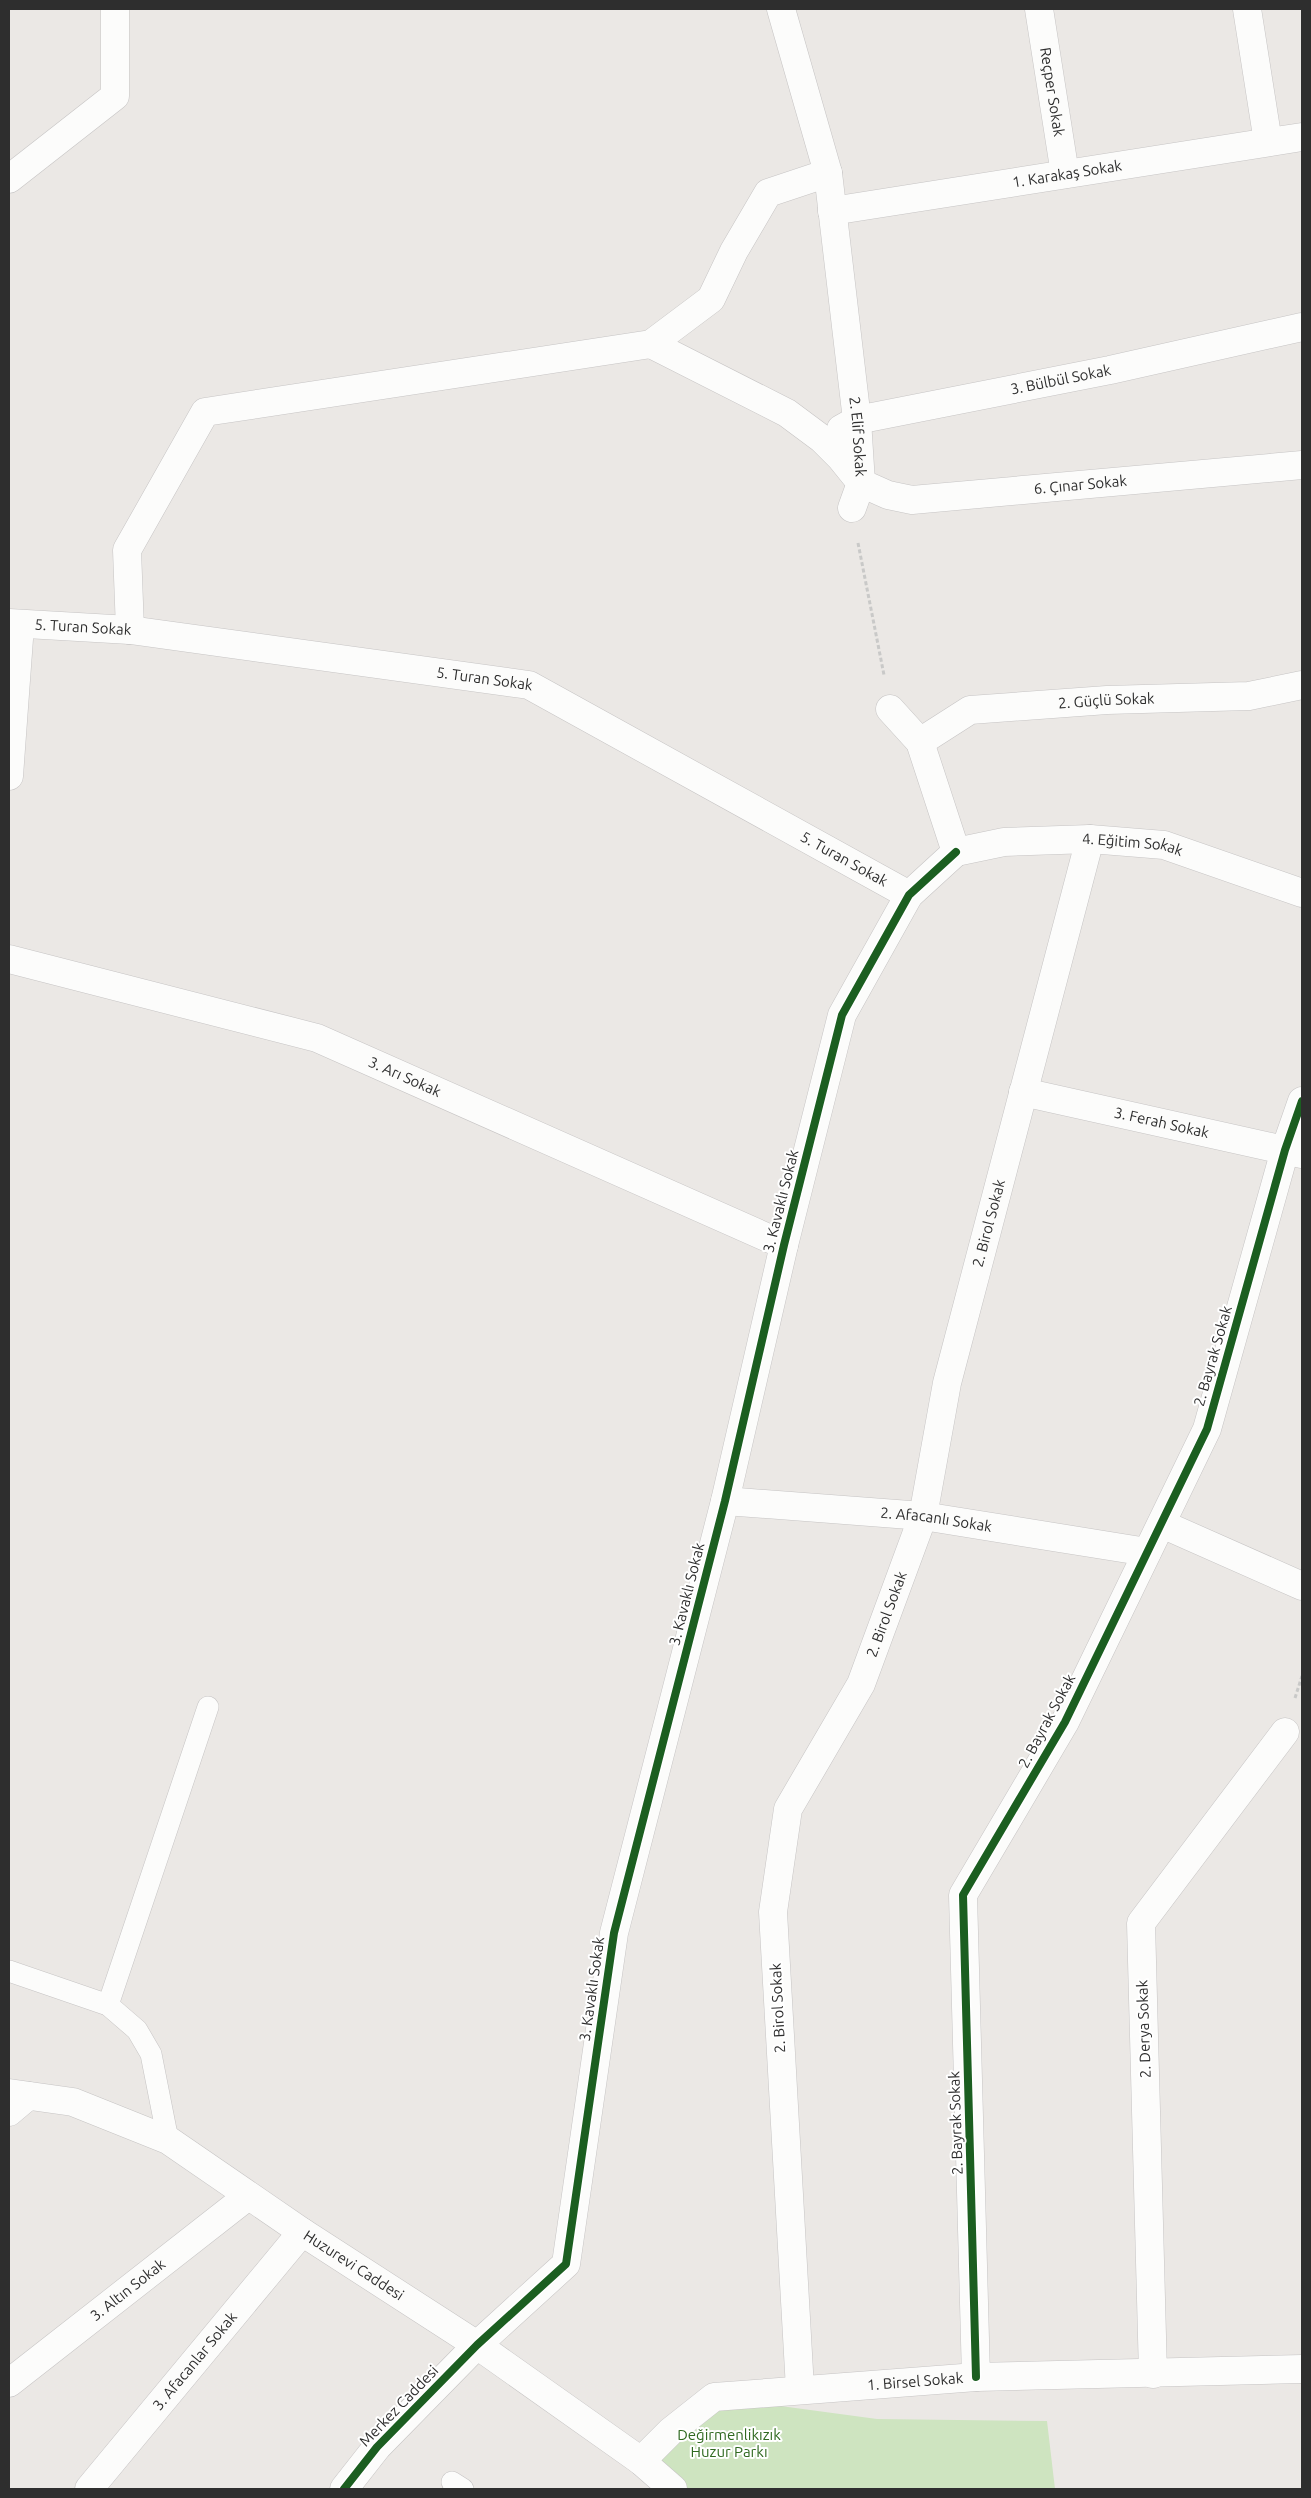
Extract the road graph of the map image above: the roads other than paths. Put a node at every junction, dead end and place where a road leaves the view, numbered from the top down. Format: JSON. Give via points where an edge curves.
{"nodes":[{"id":1,"x":115,"y":9,"type":"edge"},
{"id":2,"x":780,"y":9,"type":"edge"},
{"id":3,"x":1039,"y":9,"type":"edge"},
{"id":4,"x":1247,"y":9,"type":"edge"},
{"id":5,"x":1302,"y":137,"type":"edge"},
{"id":6,"x":1268,"y":142,"type":"junction"},
{"id":7,"x":828,"y":173,"type":"junction"},
{"id":8,"x":1065,"y":174,"type":"junction"},
{"id":9,"x":9,"y":179,"type":"edge"},
{"id":10,"x":832,"y":211,"type":"junction"},
{"id":11,"x":1302,"y":328,"type":"edge"},
{"id":12,"x":650,"y":344,"type":"junction"},
{"id":13,"x":857,"y":420,"type":"junction"},
{"id":14,"x":822,"y":439,"type":"junction"},
{"id":15,"x":1302,"y":465,"type":"edge"},
{"id":16,"x":860,"y":483,"type":"junction"},
{"id":17,"x":852,"y":508,"type":"road end"},
{"id":18,"x":15,"y":624,"type":"edge"},
{"id":19,"x":130,"y":630,"type":"junction"},
{"id":20,"x":1302,"y":685,"type":"edge"},
{"id":21,"x":890,"y":709,"type":"road end"},
{"id":22,"x":920,"y":742,"type":"junction"},
{"id":23,"x":9,"y":776,"type":"edge"},
{"id":24,"x":1090,"y":839,"type":"junction"},
{"id":25,"x":956,"y":852,"type":"junction"},
{"id":26,"x":1302,"y":893,"type":"edge"},
{"id":27,"x":909,"y":895,"type":"junction"},
{"id":28,"x":9,"y":959,"type":"edge"},
{"id":29,"x":1023,"y":1092,"type":"junction"},
{"id":30,"x":1302,"y":1101,"type":"edge"},
{"id":31,"x":1294,"y":1152,"type":"edge"},
{"id":32,"x":784,"y":1245,"type":"junction"},
{"id":33,"x":725,"y":1501,"type":"junction"},
{"id":34,"x":923,"y":1516,"type":"junction"},
{"id":35,"x":1162,"y":1524,"type":"junction"},
{"id":36,"x":1147,"y":1552,"type":"junction"},
{"id":37,"x":1302,"y":1586,"type":"edge"},
{"id":38,"x":208,"y":1707,"type":"dead end"},
{"id":39,"x":1285,"y":1732,"type":"dead end"},
{"id":40,"x":9,"y":1971,"type":"edge"},
{"id":41,"x":108,"y":2004,"type":"junction"},
{"id":42,"x":15,"y":2100,"type":"edge"},
{"id":43,"x":168,"y":2140,"type":"junction"},
{"id":44,"x":248,"y":2196,"type":"junction"},
{"id":45,"x":302,"y":2232,"type":"junction"},
{"id":46,"x":477,"y":2345,"type":"junction"},
{"id":47,"x":1302,"y":2369,"type":"edge"},
{"id":48,"x":1153,"y":2374,"type":"junction"},
{"id":49,"x":976,"y":2377,"type":"junction"},
{"id":50,"x":9,"y":2383,"type":"edge"},
{"id":51,"x":800,"y":2389,"type":"junction"},
{"id":52,"x":641,"y":2461,"type":"junction"},
{"id":53,"x":89,"y":2489,"type":"edge"},
{"id":54,"x":344,"y":2489,"type":"edge"},
{"id":55,"x":673,"y":2489,"type":"edge"}],
"edges":[{"from":1,"to":9,"type":"street","via":[[116,96]]},
{"from":2,"to":7,"type":"street","name":"2. Elif Sokak"},
{"from":3,"to":8,"type":"street","name":"Reçper Sokak"},
{"from":4,"to":6,"type":"street"},
{"from":5,"to":6,"type":"street","name":"1. Karakaş Sokak"},
{"from":6,"to":8,"type":"street","name":"1. Karakaş Sokak"},
{"from":7,"to":10,"type":"street","name":"2. Elif Sokak"},
{"from":7,"to":12,"type":"street","via":[[768,193],[711,299]]},
{"from":8,"to":10,"type":"street","name":"1. Karakaş Sokak"},
{"from":10,"to":13,"type":"street","name":"2. Elif Sokak"},
{"from":11,"to":13,"type":"street","name":"3. Bülbül Sokak"},
{"from":12,"to":14,"type":"street","via":[[787,413]]},
{"from":12,"to":19,"type":"street","via":[[205,412],[127,550]]},
{"from":13,"to":14,"type":"street","name":"3. Bülbül Sokak"},
{"from":13,"to":16,"type":"street","name":"2. Elif Sokak"},
{"from":14,"to":16,"type":"street"},
{"from":15,"to":16,"type":"street","name":"6. Çınar Sokak","via":[[912,500],[888,495]]},
{"from":16,"to":17,"type":"street","name":"2. Elif Sokak"},
{"from":18,"to":19,"type":"street","name":"5. Turan Sokak"},
{"from":18,"to":23,"type":"street"},
{"from":19,"to":27,"type":"street","name":"5. Turan Sokak","via":[[529,684]]},
{"from":20,"to":22,"type":"street","name":"2. Güçlü Sokak","via":[[1248,696],[1107,700],[970,710]]},
{"from":21,"to":22,"type":"street"},
{"from":22,"to":25,"type":"street"},
{"from":24,"to":25,"type":"street","name":"4. Eğitim Sokak","via":[[1004,842]]},
{"from":24,"to":26,"type":"street","name":"4. Eğitim Sokak","via":[[1164,845]]},
{"from":24,"to":29,"type":"street","name":"2. Birol Sokak"},
{"from":25,"to":27,"type":"street","name":"3. Kavaklı Sokak"},
{"from":27,"to":32,"type":"street","name":"3. Kavaklı Sokak","via":[[842,1015]]},
{"from":28,"to":32,"type":"street","name":"3. Arı Sokak","via":[[318,1038]]},
{"from":29,"to":31,"type":"street","name":"3. Ferah Sokak"},
{"from":29,"to":34,"type":"street","name":"2. Birol Sokak","via":[[947,1383]]},
{"from":30,"to":31,"type":"street","name":"2. Bayrak Sokak"},
{"from":31,"to":35,"type":"street","name":"2. Bayrak Sokak","via":[[1207,1429]]},
{"from":32,"to":33,"type":"street","name":"3. Kavaklı Sokak"},
{"from":33,"to":34,"type":"street","name":"2. Afacanlı Sokak"},
{"from":33,"to":46,"type":"street","name":"3. Kavaklı Sokak","via":[[614,1933],[566,2264]]},
{"from":34,"to":36,"type":"street","name":"2. Afacanlı Sokak"},
{"from":34,"to":51,"type":"street","name":"2. Birol Sokak","via":[[861,1684],[788,1809],[786,1818],[773,1912]]},
{"from":35,"to":36,"type":"street","name":"2. Bayrak Sokak"},
{"from":35,"to":37,"type":"street"},
{"from":36,"to":49,"type":"street","name":"2. Bayrak Sokak","via":[[1065,1722],[963,1895]]},
{"from":38,"to":41,"type":"lane"},
{"from":39,"to":48,"type":"street","name":"2. Derya Sokak","via":[[1141,1923]]},
{"from":40,"to":41,"type":"lane"},
{"from":41,"to":43,"type":"lane","via":[[137,2030],[151,2054]]},
{"from":42,"to":43,"type":"street","name":"Huzurevi Caddesi","via":[[73,2102]]},
{"from":43,"to":44,"type":"street","name":"Huzurevi Caddesi"},
{"from":44,"to":45,"type":"street","name":"Huzurevi Caddesi"},
{"from":44,"to":50,"type":"street","name":"3. Altın Sokak"},
{"from":45,"to":46,"type":"street","name":"Huzurevi Caddesi"},
{"from":45,"to":53,"type":"street","name":"3. Afacanlar Sokak"},
{"from":46,"to":52,"type":"street","name":"Huzurevi Caddesi"},
{"from":46,"to":54,"type":"street","name":"Merkez Caddesi","via":[[376,2447]]},
{"from":47,"to":48,"type":"street","name":"1. Birsel Sokak"},
{"from":48,"to":49,"type":"street","name":"1. Birsel Sokak"},
{"from":49,"to":51,"type":"street","name":"1. Birsel Sokak"},
{"from":51,"to":52,"type":"street","name":"1. Birsel Sokak","via":[[714,2397],[671,2431]]},
{"from":52,"to":55,"type":"street","name":"Huzurevi Caddesi"}]}
